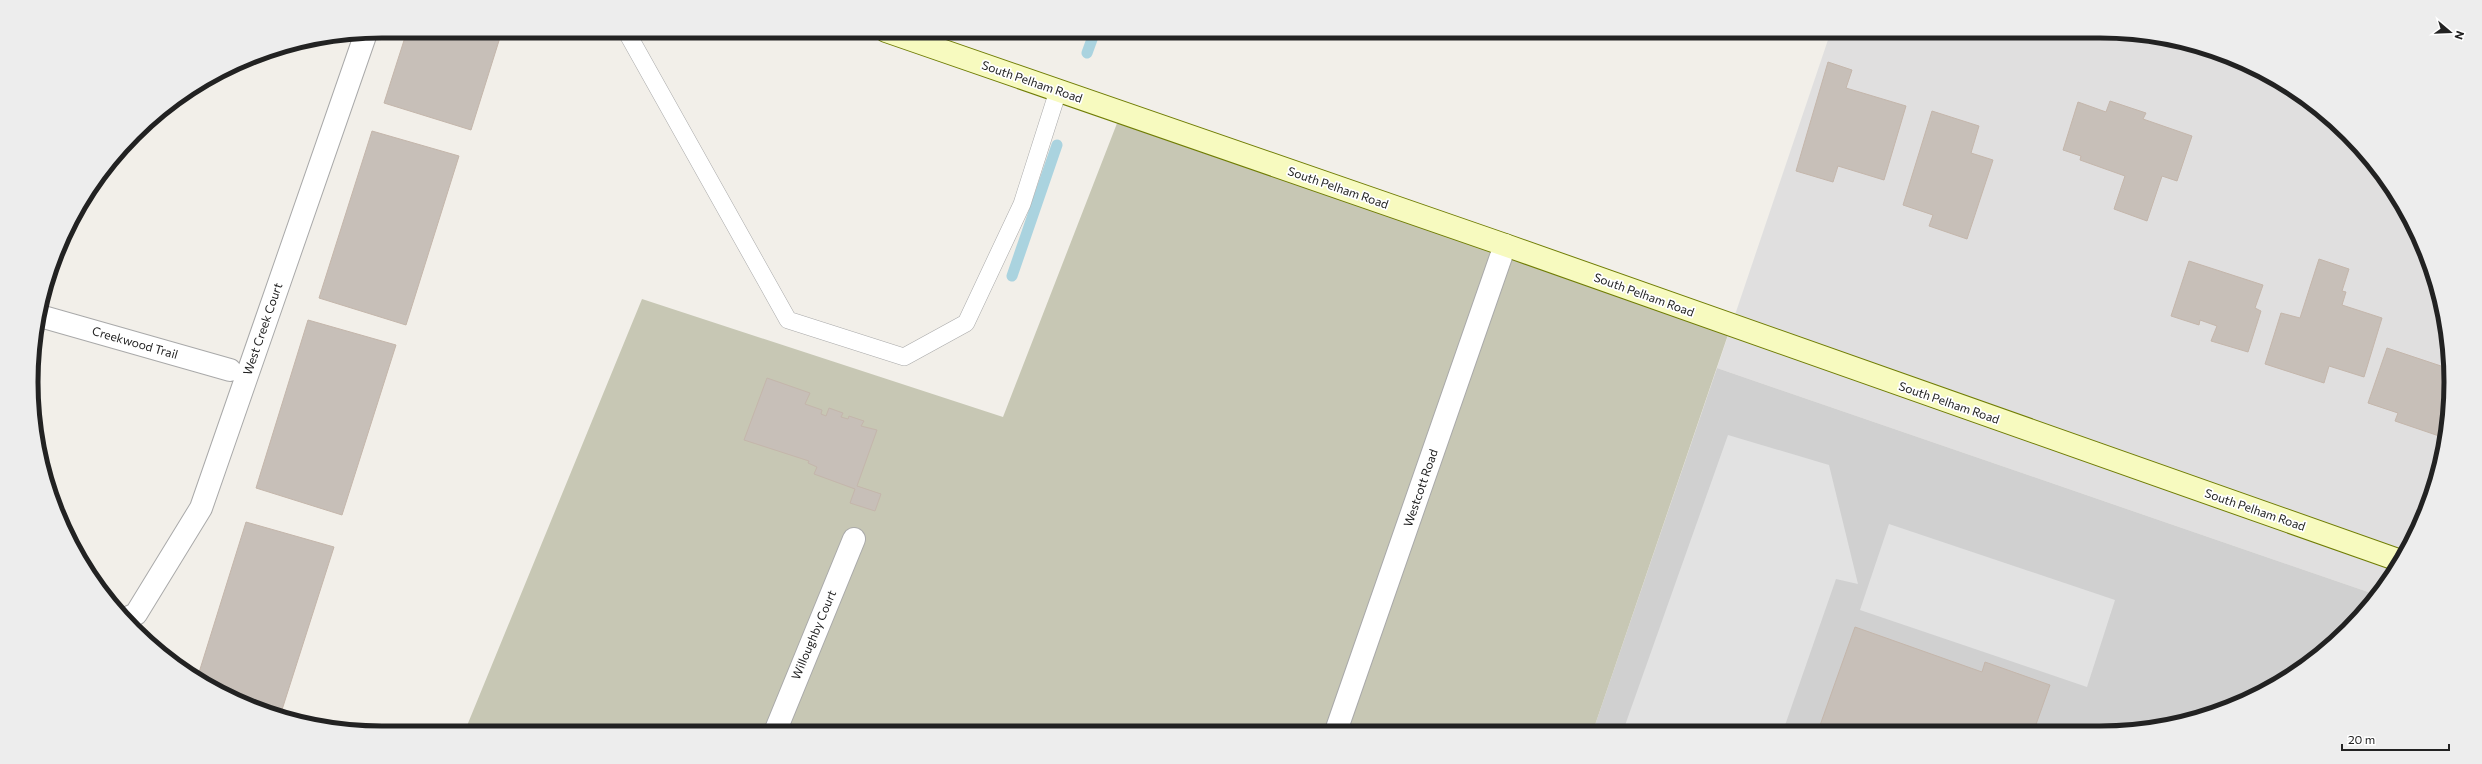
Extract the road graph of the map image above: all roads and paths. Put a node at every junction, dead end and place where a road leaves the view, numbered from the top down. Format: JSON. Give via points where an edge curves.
{"nodes":[{"id":1,"x":630,"y":38,"type":"edge"},
{"id":2,"x":906,"y":38,"type":"edge"},
{"id":3,"x":364,"y":39,"type":"edge"},
{"id":4,"x":1058,"y":91,"type":"junction"},
{"id":5,"x":1505,"y":245,"type":"junction"},
{"id":6,"x":45,"y":317,"type":"edge"},
{"id":7,"x":230,"y":370,"type":"dead end"},
{"id":8,"x":854,"y":539,"type":"dead end"},
{"id":9,"x":2395,"y":559,"type":"edge"},
{"id":10,"x":132,"y":616,"type":"edge"},
{"id":11,"x":777,"y":726,"type":"edge"},
{"id":12,"x":1338,"y":726,"type":"edge"}],
"edges":[{"from":1,"to":4,"type":"lane","via":[[788,320],[904,357],[966,323],[1022,204]]},
{"from":2,"to":4,"type":"main road","name":"South Pelham Road"},
{"from":3,"to":10,"type":"street","name":"West Creek Court","via":[[201,508]]},
{"from":4,"to":5,"type":"main road","name":"South Pelham Road"},
{"from":5,"to":9,"type":"main road","name":"South Pelham Road"},
{"from":5,"to":12,"type":"street","name":"Westcott Road"},
{"from":6,"to":7,"type":"street","name":"Creekwood Trail"},
{"from":8,"to":11,"type":"street","name":"Willoughby Court"}]}
